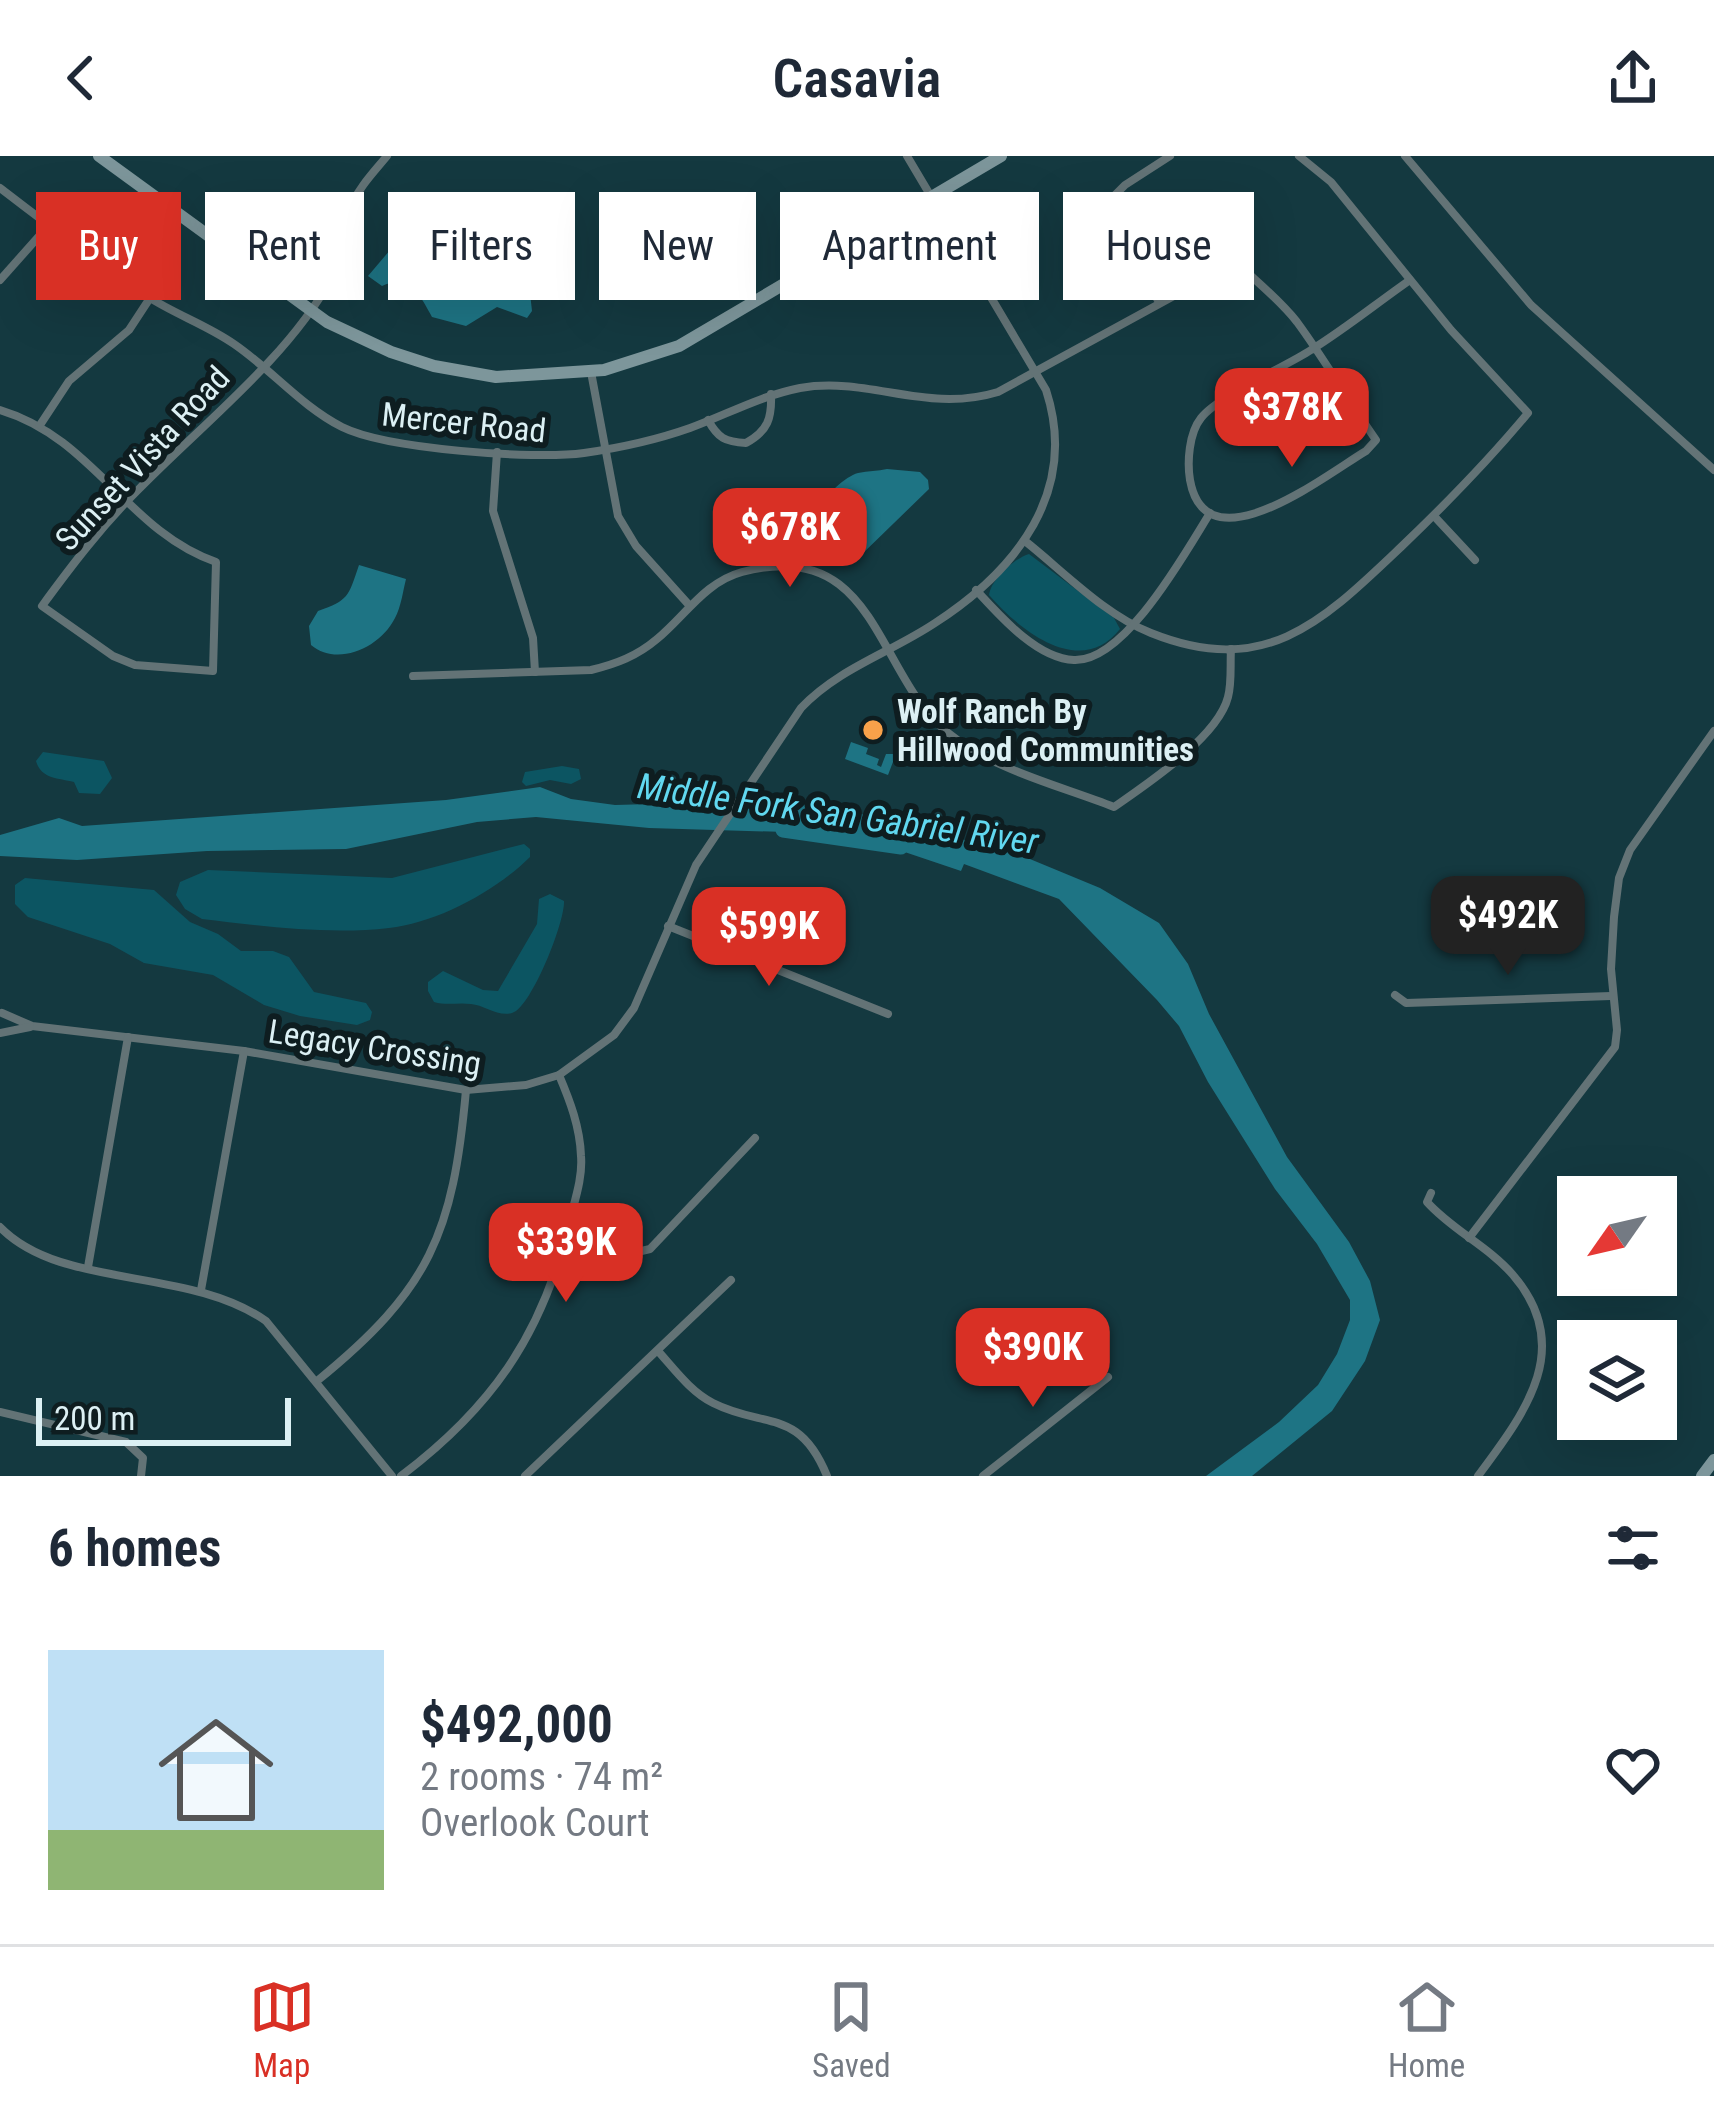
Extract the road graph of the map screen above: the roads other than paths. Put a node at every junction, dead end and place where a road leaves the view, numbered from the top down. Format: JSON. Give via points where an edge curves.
{"nodes":[{"id":1,"x":98,"y":156,"type":"edge"},
{"id":2,"x":387,"y":156,"type":"edge"},
{"id":3,"x":907,"y":156,"type":"edge"},
{"id":4,"x":1001,"y":156,"type":"edge"},
{"id":5,"x":1170,"y":156,"type":"edge"},
{"id":6,"x":1299,"y":156,"type":"edge"},
{"id":7,"x":1405,"y":156,"type":"edge"},
{"id":8,"x":0,"y":188,"type":"edge"},
{"id":9,"x":930,"y":192,"type":"edge"},
{"id":10,"x":939,"y":192,"type":"edge"},
{"id":11,"x":36,"y":215,"type":"edge"},
{"id":12,"x":36,"y":240,"type":"edge"},
{"id":13,"x":0,"y":280,"type":"edge"},
{"id":14,"x":1410,"y":280,"type":"junction"},
{"id":15,"x":780,"y":289,"type":"edge"},
{"id":16,"x":149,"y":300,"type":"edge"},
{"id":17,"x":154,"y":300,"type":"edge"},
{"id":18,"x":995,"y":300,"type":"edge"},
{"id":19,"x":1159,"y":302,"type":"junction"},
{"id":20,"x":308,"y":311,"type":"junction"},
{"id":21,"x":1315,"y":348,"type":"junction"},
{"id":22,"x":261,"y":368,"type":"junction"},
{"id":23,"x":1037,"y":370,"type":"junction"},
{"id":24,"x":591,"y":372,"type":"junction"},
{"id":25,"x":770,"y":394,"type":"junction"},
{"id":26,"x":0,"y":410,"type":"edge"},
{"id":27,"x":708,"y":420,"type":"junction"},
{"id":28,"x":40,"y":424,"type":"junction"},
{"id":29,"x":604,"y":450,"type":"junction"},
{"id":30,"x":497,"y":451,"type":"junction"},
{"id":31,"x":1714,"y":470,"type":"edge"},
{"id":32,"x":127,"y":501,"type":"junction"},
{"id":33,"x":1210,"y":513,"type":"junction"},
{"id":34,"x":1433,"y":516,"type":"junction"},
{"id":35,"x":1025,"y":541,"type":"junction"},
{"id":36,"x":1475,"y":560,"type":"dead end"},
{"id":37,"x":976,"y":590,"type":"junction"},
{"id":38,"x":689,"y":605,"type":"junction"},
{"id":39,"x":1132,"y":623,"type":"junction"},
{"id":40,"x":889,"y":647,"type":"junction"},
{"id":41,"x":1232,"y":650,"type":"junction"},
{"id":42,"x":535,"y":672,"type":"junction"},
{"id":43,"x":413,"y":676,"type":"dead end"},
{"id":44,"x":1714,"y":730,"type":"edge"},
{"id":45,"x":668,"y":926,"type":"junction"},
{"id":46,"x":1395,"y":995,"type":"dead end"},
{"id":47,"x":1611,"y":996,"type":"junction"},
{"id":48,"x":1,"y":1011,"type":"edge"},
{"id":49,"x":887,"y":1014,"type":"dead end"},
{"id":50,"x":32,"y":1026,"type":"junction"},
{"id":51,"x":0,"y":1032,"type":"edge"},
{"id":52,"x":128,"y":1037,"type":"junction"},
{"id":53,"x":244,"y":1051,"type":"junction"},
{"id":54,"x":560,"y":1076,"type":"junction"},
{"id":55,"x":466,"y":1090,"type":"junction"},
{"id":56,"x":755,"y":1138,"type":"dead end"},
{"id":57,"x":1431,"y":1193,"type":"dead end"},
{"id":58,"x":0,"y":1227,"type":"edge"},
{"id":59,"x":1469,"y":1238,"type":"junction"},
{"id":60,"x":564,"y":1243,"type":"junction"},
{"id":61,"x":88,"y":1267,"type":"junction"},
{"id":62,"x":731,"y":1280,"type":"dead end"},
{"id":63,"x":201,"y":1290,"type":"junction"},
{"id":64,"x":658,"y":1352,"type":"junction"},
{"id":65,"x":1108,"y":1377,"type":"dead end"},
{"id":66,"x":317,"y":1381,"type":"junction"},
{"id":67,"x":0,"y":1412,"type":"edge"},
{"id":68,"x":1714,"y":1460,"type":"edge"},
{"id":69,"x":141,"y":1476,"type":"edge"},
{"id":70,"x":397,"y":1476,"type":"edge"},
{"id":71,"x":525,"y":1476,"type":"edge"},
{"id":72,"x":827,"y":1476,"type":"edge"},
{"id":73,"x":983,"y":1476,"type":"edge"},
{"id":74,"x":1478,"y":1476,"type":"edge"},
{"id":75,"x":1702,"y":1476,"type":"edge"}],
"edges":[{"from":1,"to":20,"type":"street"},
{"from":2,"to":20,"type":"street","name":"Sunset Vista Road","via":[[359,190],[331,278]]},
{"from":3,"to":9,"type":"street","name":"Legacy Crossing"},
{"from":4,"to":10,"type":"street"},
{"from":5,"to":19,"type":"street","via":[[1102,208]]},
{"from":6,"to":14,"type":"street","via":[[1331,182]]},
{"from":7,"to":31,"type":"street","via":[[1531,304]]},
{"from":8,"to":11,"type":"street","name":"Mercer Road"},
{"from":12,"to":13,"type":"street"},
{"from":14,"to":21,"type":"street"},
{"from":14,"to":34,"type":"street","via":[[1528,413]]},
{"from":15,"to":24,"type":"street","via":[[641,361]]},
{"from":16,"to":28,"type":"street","via":[[129,330],[68,381]]},
{"from":17,"to":22,"type":"street","name":"Mercer Road"},
{"from":18,"to":23,"type":"street","name":"Legacy Crossing"},
{"from":19,"to":21,"type":"street","name":"Mercer Road","via":[[1236,262]]},
{"from":19,"to":23,"type":"street","name":"Mercer Road"},
{"from":20,"to":22,"type":"street","name":"Sunset Vista Road"},
{"from":20,"to":24,"type":"street","via":[[434,366],[496,377]]},
{"from":21,"to":33,"type":"street","via":[[1208,410],[1194,428],[1192,488]]},
{"from":21,"to":33,"type":"street","name":"Mercer Road","via":[[1376,440],[1253,517]]},
{"from":22,"to":30,"type":"street","name":"Mercer Road","via":[[360,435]]},
{"from":22,"to":32,"type":"street","name":"Sunset Vista Road"},
{"from":23,"to":25,"type":"street","name":"Mercer Road","via":[[998,392],[944,402],[840,386]]},
{"from":23,"to":35,"type":"street","name":"Legacy Crossing","via":[[1051,406],[1056,462]]},
{"from":24,"to":29,"type":"street"},
{"from":25,"to":27,"type":"street","name":"Mercer Road"},
{"from":25,"to":27,"type":"street","via":[[767,426],[746,443],[716,436]]},
{"from":26,"to":28,"type":"street"},
{"from":27,"to":29,"type":"street","name":"Mercer Road"},
{"from":28,"to":32,"type":"street"},
{"from":29,"to":30,"type":"street","name":"Mercer Road"},
{"from":29,"to":38,"type":"street","via":[[626,531]]},
{"from":30,"to":42,"type":"street","via":[[493,511]]},
{"from":32,"to":32,"type":"street","name":"Sunset Vista Road","via":[[184,550],[216,562],[213,671],[135,665],[42,606]]},
{"from":33,"to":39,"type":"street"},
{"from":34,"to":36,"type":"street"},
{"from":34,"to":41,"type":"street","via":[[1314,624]]},
{"from":35,"to":37,"type":"street","name":"Legacy Crossing"},
{"from":35,"to":39,"type":"street"},
{"from":37,"to":39,"type":"street","via":[[1031,640],[1072,660],[1106,651]]},
{"from":37,"to":40,"type":"street","name":"Legacy Crossing"},
{"from":38,"to":40,"type":"street","via":[[740,573],[803,570],[852,596]]},
{"from":38,"to":42,"type":"street","via":[[659,638],[618,664]]},
{"from":39,"to":41,"type":"street","via":[[1178,642]]},
{"from":40,"to":41,"type":"street","via":[[946,732],[982,756],[1114,807],[1213,725],[1228,697]]},
{"from":40,"to":45,"type":"street","name":"Legacy Crossing","via":[[801,708],[705,849]]},
{"from":42,"to":43,"type":"street"},
{"from":44,"to":47,"type":"street","via":[[1622,868]]},
{"from":45,"to":49,"type":"street"},
{"from":45,"to":54,"type":"street","name":"Legacy Crossing","via":[[634,1008],[604,1045]]},
{"from":46,"to":47,"type":"street","via":[[1406,1003]]},
{"from":47,"to":59,"type":"street","via":[[1617,1038],[1604,1062]]},
{"from":48,"to":50,"type":"street","name":"Legacy Crossing"},
{"from":48,"to":51,"type":"street","name":"Legacy Crossing"},
{"from":50,"to":51,"type":"street","name":"Legacy Crossing"},
{"from":50,"to":52,"type":"street","name":"Legacy Crossing"},
{"from":52,"to":53,"type":"street","name":"Legacy Crossing"},
{"from":52,"to":61,"type":"street"},
{"from":53,"to":55,"type":"street","name":"Legacy Crossing"},
{"from":53,"to":63,"type":"street"},
{"from":54,"to":55,"type":"street","name":"Legacy Crossing"},
{"from":54,"to":60,"type":"street","via":[[581,1154]]},
{"from":55,"to":66,"type":"street","via":[[451,1198],[423,1269],[383,1325]]},
{"from":56,"to":60,"type":"street","via":[[650,1249],[616,1257]]},
{"from":57,"to":59,"type":"street","via":[[1427,1202]]},
{"from":58,"to":61,"type":"street","via":[[27,1251]]},
{"from":59,"to":74,"type":"street","via":[[1512,1274],[1541,1342],[1528,1406]]},
{"from":60,"to":70,"type":"street","via":[[514,1363],[463,1426]]},
{"from":61,"to":63,"type":"street"},
{"from":62,"to":64,"type":"street"},
{"from":63,"to":66,"type":"street","via":[[266,1321]]},
{"from":64,"to":71,"type":"street"},
{"from":64,"to":72,"type":"street","via":[[709,1401],[788,1427],[809,1443]]},
{"from":65,"to":73,"type":"street"},
{"from":66,"to":70,"type":"street"},
{"from":67,"to":69,"type":"street","via":[[126,1442],[143,1458]]},
{"from":68,"to":75,"type":"street"}]}
